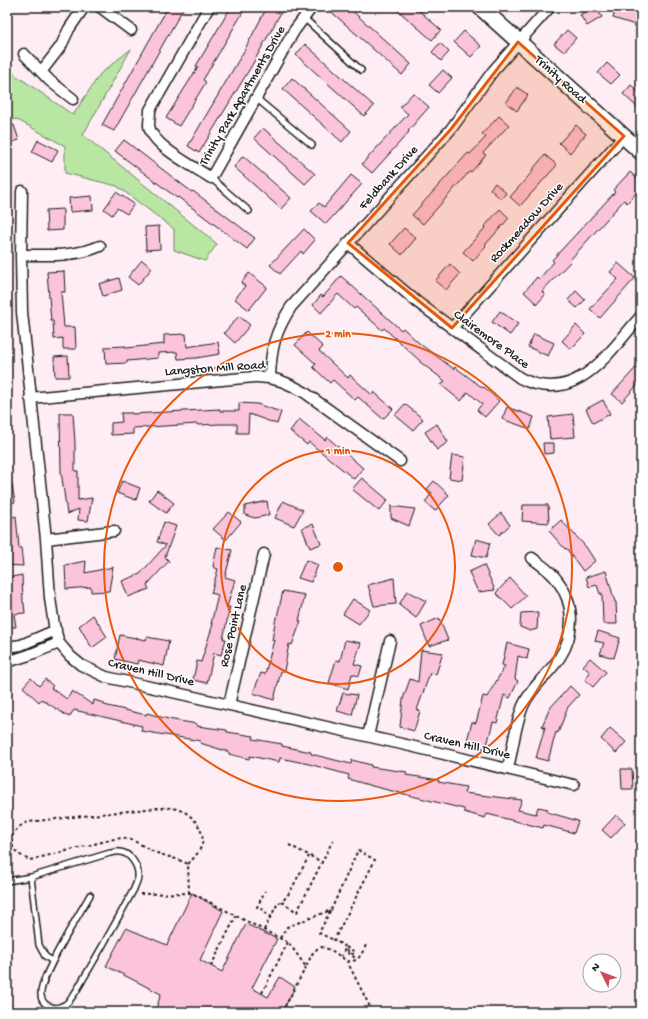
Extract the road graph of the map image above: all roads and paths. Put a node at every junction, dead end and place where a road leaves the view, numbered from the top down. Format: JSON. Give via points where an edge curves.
{"nodes":[{"id":1,"x":84,"y":7,"type":"edge"},
{"id":2,"x":100,"y":7,"type":"edge"},
{"id":3,"x":209,"y":7,"type":"edge"},
{"id":4,"x":312,"y":7,"type":"edge"},
{"id":5,"x":480,"y":7,"type":"edge"},
{"id":6,"x":550,"y":7,"type":"edge"},
{"id":7,"x":304,"y":18,"type":"junction"},
{"id":8,"x":130,"y":30,"type":"dead end"},
{"id":9,"x":518,"y":42,"type":"junction"},
{"id":10,"x":24,"y":54,"type":"dead end"},
{"id":11,"x":361,"y":70,"type":"dead end"},
{"id":12,"x":41,"y":72,"type":"junction"},
{"id":13,"x":256,"y":98,"type":"junction"},
{"id":14,"x":73,"y":99,"type":"dead end"},
{"id":15,"x":624,"y":136,"type":"junction"},
{"id":16,"x":312,"y":145,"type":"dead end"},
{"id":17,"x":641,"y":152,"type":"edge"},
{"id":18,"x":211,"y":178,"type":"junction"},
{"id":19,"x":22,"y":190,"type":"dead end"},
{"id":20,"x":249,"y":211,"type":"dead end"},
{"id":21,"x":348,"y":243,"type":"junction"},
{"id":22,"x":100,"y":246,"type":"dead end"},
{"id":23,"x":21,"y":255,"type":"junction"},
{"id":24,"x":641,"y":316,"type":"edge"},
{"id":25,"x":452,"y":328,"type":"junction"},
{"id":26,"x":270,"y":377,"type":"junction"},
{"id":27,"x":30,"y":398,"type":"junction"},
{"id":28,"x":400,"y":461,"type":"dead end"},
{"id":29,"x":114,"y":531,"type":"dead end"},
{"id":30,"x":46,"y":540,"type":"junction"},
{"id":31,"x":264,"y":554,"type":"dead end"},
{"id":32,"x":532,"y":558,"type":"dead end"},
{"id":33,"x":56,"y":630,"type":"junction"},
{"id":34,"x":390,"y":641,"type":"dead end"},
{"id":35,"x":59,"y":643,"type":"junction"},
{"id":36,"x":7,"y":647,"type":"edge"},
{"id":37,"x":7,"y":662,"type":"edge"},
{"id":38,"x":229,"y":704,"type":"junction"},
{"id":39,"x":368,"y":736,"type":"junction"},
{"id":40,"x":508,"y":768,"type":"junction"},
{"id":41,"x":574,"y":785,"type":"dead end"},
{"id":42,"x":333,"y":840,"type":"dead end"},
{"id":43,"x":289,"y":845,"type":"dead end"},
{"id":44,"x":309,"y":856,"type":"junction"},
{"id":45,"x":322,"y":862,"type":"junction"},
{"id":46,"x":188,"y":864,"type":"junction"},
{"id":47,"x":31,"y":877,"type":"junction"},
{"id":48,"x":7,"y":881,"type":"edge"},
{"id":49,"x":266,"y":891,"type":"dead end"},
{"id":50,"x":189,"y":893,"type":"junction"},
{"id":51,"x":90,"y":895,"type":"dead end"},
{"id":52,"x":131,"y":895,"type":"junction"},
{"id":53,"x":282,"y":902,"type":"junction"},
{"id":54,"x":331,"y":910,"type":"junction"},
{"id":55,"x":236,"y":916,"type":"junction"},
{"id":56,"x":270,"y":918,"type":"junction"},
{"id":57,"x":264,"y":930,"type":"junction"},
{"id":58,"x":280,"y":938,"type":"junction"},
{"id":59,"x":334,"y":940,"type":"junction"},
{"id":60,"x":288,"y":942,"type":"junction"},
{"id":61,"x":367,"y":943,"type":"dead end"},
{"id":62,"x":346,"y":947,"type":"junction"},
{"id":63,"x":341,"y":958,"type":"junction"},
{"id":64,"x":357,"y":959,"type":"junction"},
{"id":65,"x":52,"y":961,"type":"junction"},
{"id":66,"x":347,"y":961,"type":"junction"},
{"id":67,"x":211,"y":966,"type":"dead end"},
{"id":68,"x":306,"y":967,"type":"junction"},
{"id":69,"x":262,"y":994,"type":"dead end"},
{"id":70,"x":282,"y":1012,"type":"edge"},
{"id":71,"x":375,"y":1012,"type":"edge"}],
"edges":[{"from":1,"to":12,"type":"street","via":[[68,29],[61,46]]},
{"from":2,"to":8,"type":"street"},
{"from":3,"to":18,"type":"street","name":"Trinity Park Apartments Drive","via":[[150,110],[149,127],[162,146]]},
{"from":4,"to":7,"type":"street","name":"Trinity Park Apartments Drive"},
{"from":5,"to":9,"type":"street","name":"Trinity Road"},
{"from":6,"to":9,"type":"street","name":"Feldbank Drive"},
{"from":7,"to":11,"type":"lane"},
{"from":7,"to":13,"type":"street","name":"Trinity Park Apartments Drive"},
{"from":9,"to":15,"type":"street","name":"Trinity Road"},
{"from":9,"to":21,"type":"street","name":"Feldbank Drive","via":[[450,129]]},
{"from":10,"to":12,"type":"street"},
{"from":12,"to":14,"type":"street"},
{"from":13,"to":16,"type":"lane"},
{"from":13,"to":18,"type":"street","name":"Trinity Park Apartments Drive"},
{"from":15,"to":17,"type":"street","name":"Trinity Road"},
{"from":15,"to":25,"type":"street","name":"Rockmeadow Drive"},
{"from":18,"to":20,"type":"lane"},
{"from":19,"to":23,"type":"street","name":"Craven Hill Drive"},
{"from":21,"to":25,"type":"street","name":"Clairemore Place","via":[[395,285]]},
{"from":21,"to":26,"type":"street","name":"Feldbank Drive","via":[[291,307],[280,324],[274,342]]},
{"from":22,"to":23,"type":"street","via":[[92,250],[59,255]]},
{"from":23,"to":27,"type":"street","name":"Craven Hill Drive","via":[[22,312]]},
{"from":24,"to":25,"type":"street","name":"Clairemore Place","via":[[588,374],[574,382],[554,386],[534,384],[520,378]]},
{"from":26,"to":27,"type":"street","name":"Langston Mill Road"},
{"from":26,"to":28,"type":"street","name":"Langston Mill Road","via":[[304,392]]},
{"from":27,"to":30,"type":"street","name":"Craven Hill Drive"},
{"from":29,"to":30,"type":"street"},
{"from":30,"to":33,"type":"street","name":"Craven Hill Drive","via":[[50,598]]},
{"from":31,"to":38,"type":"street","name":"Rose Point Lane"},
{"from":32,"to":40,"type":"street","via":[[564,589],[571,627],[569,638],[559,658],[523,706]]},
{"from":33,"to":35,"type":"street","name":"Craven Hill Drive"},
{"from":33,"to":36,"type":"street"},
{"from":34,"to":39,"type":"street"},
{"from":35,"to":37,"type":"street"},
{"from":35,"to":38,"type":"street","name":"Craven Hill Drive","via":[[81,665],[106,677]]},
{"from":38,"to":39,"type":"street","name":"Craven Hill Drive"},
{"from":39,"to":40,"type":"street","name":"Craven Hill Drive"},
{"from":40,"to":41,"type":"street","name":"Craven Hill Drive"},
{"from":42,"to":45,"type":"path"},
{"from":43,"to":44,"type":"path"},
{"from":44,"to":45,"type":"path"},
{"from":44,"to":53,"type":"path"},
{"from":45,"to":53,"type":"path","via":[[297,912]]},
{"from":46,"to":46,"type":"path","via":[[122,837],[30,860],[15,851],[11,842],[14,832],[21,824],[28,822],[171,808],[189,815],[202,834],[201,847]]},
{"from":46,"to":50,"type":"path"},
{"from":47,"to":48,"type":"lane"},
{"from":47,"to":52,"type":"lane","via":[[120,852],[127,854],[137,868],[138,877]]},
{"from":47,"to":65,"type":"lane","via":[[39,945],[45,956]]},
{"from":49,"to":56,"type":"path","via":[[257,907],[264,910]]},
{"from":50,"to":52,"type":"path"},
{"from":50,"to":55,"type":"path"},
{"from":51,"to":65,"type":"lane"},
{"from":52,"to":65,"type":"lane","via":[[72,998],[57,1008],[44,1003],[41,995],[42,985]]},
{"from":53,"to":56,"type":"path","via":[[278,903]]},
{"from":54,"to":58,"type":"path","via":[[287,927]]},
{"from":54,"to":59,"type":"path","via":[[319,933]]},
{"from":54,"to":59,"type":"path","via":[[358,850],[375,860]]},
{"from":55,"to":57,"type":"path"},
{"from":55,"to":67,"type":"path"},
{"from":56,"to":57,"type":"path"},
{"from":57,"to":58,"type":"path"},
{"from":58,"to":60,"type":"path"},
{"from":59,"to":62,"type":"path"},
{"from":60,"to":68,"type":"path"},
{"from":60,"to":69,"type":"path"},
{"from":61,"to":64,"type":"path"},
{"from":62,"to":63,"type":"path"},
{"from":62,"to":64,"type":"path","via":[[354,952],[346,952]]},
{"from":63,"to":66,"type":"path"},
{"from":63,"to":68,"type":"path","via":[[331,950],[318,948]]},
{"from":64,"to":66,"type":"path"},
{"from":66,"to":71,"type":"path","via":[[371,1009]]},
{"from":68,"to":70,"type":"path"}]}
